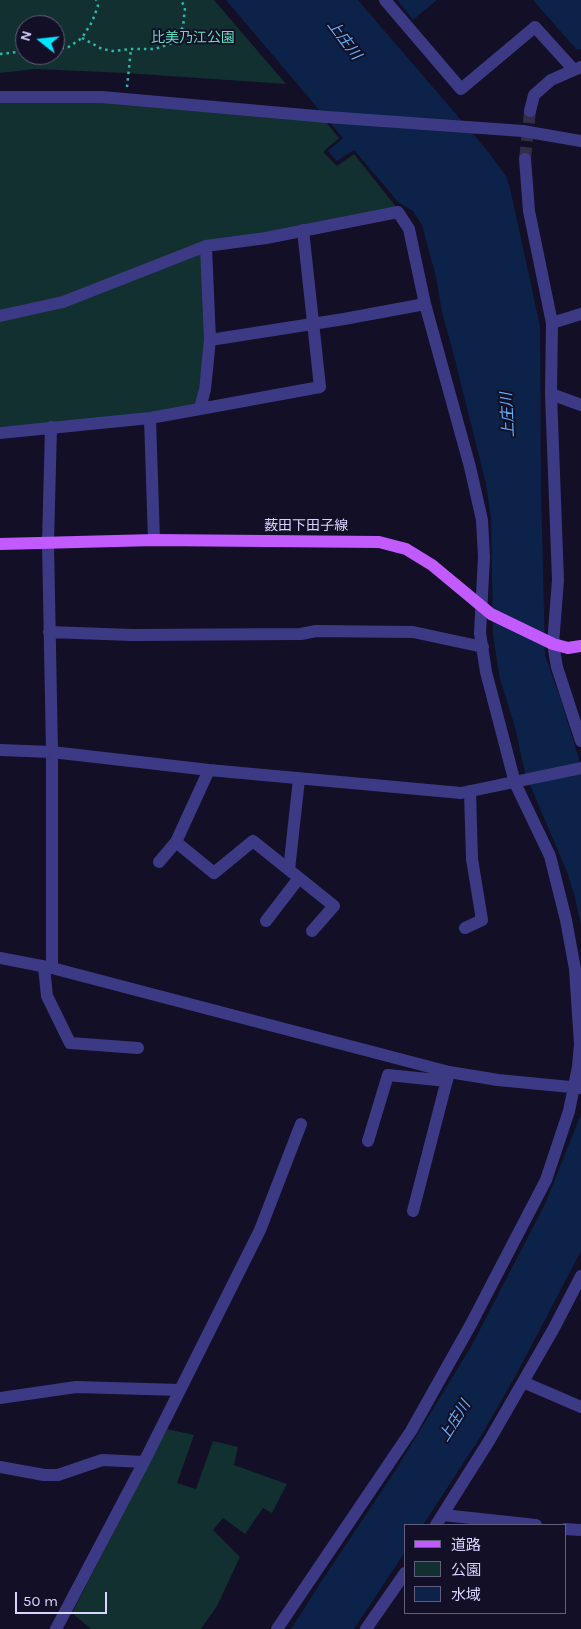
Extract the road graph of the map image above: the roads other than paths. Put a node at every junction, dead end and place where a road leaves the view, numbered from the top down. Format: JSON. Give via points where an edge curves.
{"nodes":[{"id":1,"x":385,"y":0,"type":"edge"},
{"id":2,"x":577,"y":68,"type":"edge"},
{"id":3,"x":0,"y":97,"type":"edge"},
{"id":4,"x":530,"y":111,"type":"tunnel mouth"},
{"id":5,"x":581,"y":141,"type":"edge"},
{"id":6,"x":525,"y":159,"type":"tunnel mouth"},
{"id":7,"x":303,"y":230,"type":"junction"},
{"id":8,"x":206,"y":246,"type":"junction"},
{"id":9,"x":425,"y":304,"type":"junction"},
{"id":10,"x":581,"y":314,"type":"edge"},
{"id":11,"x":0,"y":316,"type":"edge"},
{"id":12,"x":314,"y":322,"type":"junction"},
{"id":13,"x":552,"y":323,"type":"junction"},
{"id":14,"x":210,"y":340,"type":"junction"},
{"id":15,"x":551,"y":394,"type":"junction"},
{"id":16,"x":581,"y":405,"type":"edge"},
{"id":17,"x":200,"y":409,"type":"junction"},
{"id":18,"x":150,"y":418,"type":"junction"},
{"id":19,"x":51,"y":427,"type":"junction"},
{"id":20,"x":0,"y":433,"type":"edge"},
{"id":21,"x":154,"y":540,"type":"junction"},
{"id":22,"x":48,"y":543,"type":"junction"},
{"id":23,"x":0,"y":544,"type":"edge"},
{"id":24,"x":486,"y":610,"type":"junction"},
{"id":25,"x":49,"y":632,"type":"junction"},
{"id":26,"x":553,"y":644,"type":"junction"},
{"id":27,"x":581,"y":646,"type":"edge"},
{"id":28,"x":482,"y":647,"type":"junction"},
{"id":29,"x":581,"y":741,"type":"edge"},
{"id":30,"x":0,"y":750,"type":"edge"},
{"id":31,"x":52,"y":752,"type":"junction"},
{"id":32,"x":581,"y":768,"type":"edge"},
{"id":33,"x":209,"y":770,"type":"junction"},
{"id":34,"x":299,"y":779,"type":"junction"},
{"id":35,"x":521,"y":781,"type":"junction"},
{"id":36,"x":470,"y":791,"type":"junction"},
{"id":37,"x":176,"y":842,"type":"junction"},
{"id":38,"x":159,"y":862,"type":"dead end"},
{"id":39,"x":294,"y":874,"type":"junction"},
{"id":40,"x":266,"y":921,"type":"dead end"},
{"id":41,"x":465,"y":928,"type":"dead end"},
{"id":42,"x":312,"y":932,"type":"dead end"},
{"id":43,"x":0,"y":958,"type":"edge"},
{"id":44,"x":48,"y":967,"type":"junction"},
{"id":45,"x":138,"y":1048,"type":"dead end"},
{"id":46,"x":448,"y":1076,"type":"junction"},
{"id":47,"x":578,"y":1088,"type":"edge"},
{"id":48,"x":301,"y":1124,"type":"dead end"},
{"id":49,"x":368,"y":1141,"type":"dead end"},
{"id":50,"x":413,"y":1211,"type":"dead end"},
{"id":51,"x":581,"y":1276,"type":"edge"},
{"id":52,"x":576,"y":1299,"type":"edge"},
{"id":53,"x":523,"y":1382,"type":"junction"},
{"id":54,"x":180,"y":1390,"type":"junction"},
{"id":55,"x":0,"y":1398,"type":"edge"},
{"id":56,"x":580,"y":1404,"type":"edge"},
{"id":57,"x":144,"y":1462,"type":"junction"},
{"id":58,"x":0,"y":1467,"type":"edge"},
{"id":59,"x":440,"y":1520,"type":"edge"},
{"id":60,"x":517,"y":1524,"type":"edge"},
{"id":61,"x":566,"y":1528,"type":"edge"},
{"id":62,"x":581,"y":1530,"type":"edge"},
{"id":63,"x":404,"y":1574,"type":"edge"},
{"id":64,"x":56,"y":1629,"type":"edge"},
{"id":65,"x":277,"y":1629,"type":"edge"},
{"id":66,"x":366,"y":1629,"type":"edge"}],
"edges":[{"from":1,"to":2,"type":"street","via":[[461,88],[536,27]]},
{"from":2,"to":4,"type":"street","via":[[551,80],[534,95]]},
{"from":3,"to":5,"type":"street","via":[[102,97],[523,131]]},
{"from":6,"to":13,"type":"street","via":[[529,211]]},
{"from":7,"to":8,"type":"street"},
{"from":7,"to":9,"type":"street","via":[[398,212],[409,229]]},
{"from":7,"to":12,"type":"street"},
{"from":8,"to":11,"type":"street","via":[[63,302]]},
{"from":8,"to":14,"type":"street"},
{"from":9,"to":12,"type":"street"},
{"from":9,"to":24,"type":"street","via":[[482,520]]},
{"from":10,"to":13,"type":"street"},
{"from":12,"to":14,"type":"street"},
{"from":12,"to":17,"type":"street","via":[[320,387]]},
{"from":13,"to":15,"type":"street"},
{"from":14,"to":17,"type":"street"},
{"from":15,"to":16,"type":"street"},
{"from":15,"to":26,"type":"street","via":[[558,580]]},
{"from":17,"to":18,"type":"street"},
{"from":18,"to":19,"type":"street"},
{"from":18,"to":21,"type":"street"},
{"from":19,"to":20,"type":"street"},
{"from":19,"to":22,"type":"street"},
{"from":21,"to":22,"type":"main road","name":"薮田下田子線"},
{"from":21,"to":24,"type":"main road","name":"薮田下田子線","via":[[378,542],[406,549],[432,565]]},
{"from":22,"to":23,"type":"main road","name":"薮田下田子線"},
{"from":22,"to":25,"type":"street"},
{"from":24,"to":26,"type":"main road","name":"薮田下田子線"},
{"from":24,"to":28,"type":"street","via":[[480,633]]},
{"from":25,"to":28,"type":"street","via":[[141,635],[413,632]]},
{"from":25,"to":31,"type":"street"},
{"from":26,"to":27,"type":"main road","name":"薮田下田子線","via":[[568,648]]},
{"from":26,"to":29,"type":"street","via":[[557,667]]},
{"from":28,"to":35,"type":"street","via":[[486,672]]},
{"from":30,"to":31,"type":"street"},
{"from":31,"to":33,"type":"street"},
{"from":31,"to":44,"type":"street"},
{"from":32,"to":35,"type":"street"},
{"from":33,"to":34,"type":"street"},
{"from":33,"to":37,"type":"street"},
{"from":34,"to":36,"type":"street","via":[[461,793]]},
{"from":34,"to":39,"type":"street"},
{"from":35,"to":36,"type":"street"},
{"from":35,"to":47,"type":"street","via":[[550,856],[566,920],[575,969],[580,1044]]},
{"from":36,"to":41,"type":"street","via":[[472,858],[482,920]]},
{"from":37,"to":38,"type":"street"},
{"from":37,"to":39,"type":"street","via":[[214,873],[253,841]]},
{"from":39,"to":40,"type":"street"},
{"from":39,"to":42,"type":"street","via":[[334,906]]},
{"from":43,"to":44,"type":"street"},
{"from":44,"to":45,"type":"street","via":[[47,996],[70,1043]]},
{"from":44,"to":46,"type":"street"},
{"from":46,"to":47,"type":"street"},
{"from":46,"to":49,"type":"street","via":[[388,1075]]},
{"from":46,"to":50,"type":"street"},
{"from":47,"to":65,"type":"street","via":[[546,1180],[470,1326],[411,1431]]},
{"from":48,"to":54,"type":"street","via":[[260,1230]]},
{"from":51,"to":52,"type":"street"},
{"from":52,"to":53,"type":"street"},
{"from":53,"to":56,"type":"street"},
{"from":53,"to":59,"type":"street"},
{"from":54,"to":55,"type":"street","via":[[76,1387]]},
{"from":54,"to":57,"type":"street"},
{"from":57,"to":58,"type":"street","via":[[102,1460],[58,1475]]},
{"from":57,"to":64,"type":"street"},
{"from":59,"to":60,"type":"street"},
{"from":61,"to":62,"type":"street"},
{"from":63,"to":66,"type":"street"}]}
